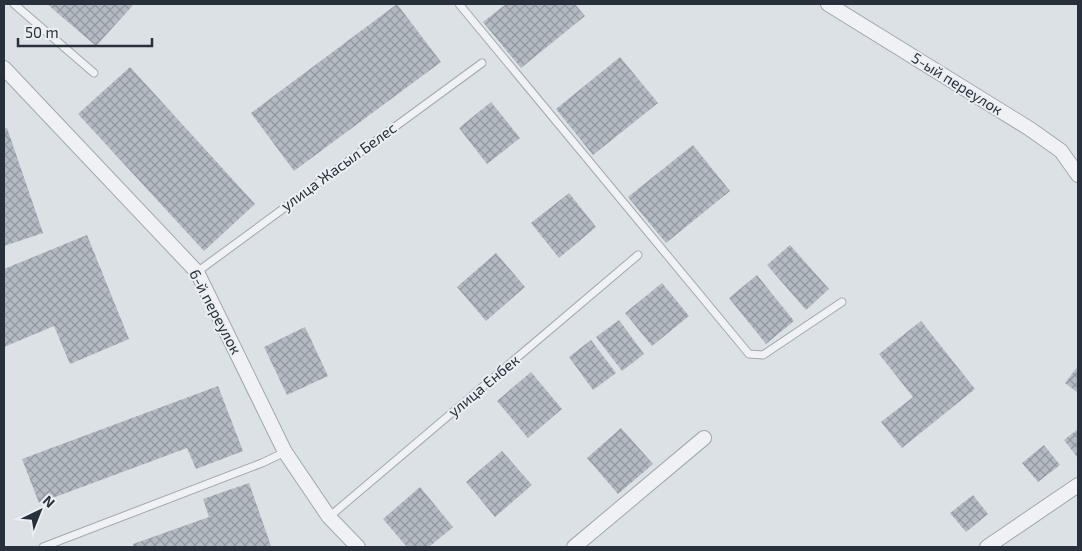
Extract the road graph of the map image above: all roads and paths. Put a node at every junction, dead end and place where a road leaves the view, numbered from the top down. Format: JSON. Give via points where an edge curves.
{"nodes":[{"id":1,"x":14,"y":4,"type":"edge"},
{"id":2,"x":458,"y":4,"type":"edge"},
{"id":3,"x":828,"y":4,"type":"edge"},
{"id":4,"x":482,"y":63,"type":"dead end"},
{"id":5,"x":4,"y":68,"type":"edge"},
{"id":6,"x":94,"y":73,"type":"dead end"},
{"id":7,"x":1078,"y":175,"type":"edge"},
{"id":8,"x":638,"y":255,"type":"dead end"},
{"id":9,"x":197,"y":272,"type":"junction"},
{"id":10,"x":842,"y":302,"type":"dead end"},
{"id":11,"x":704,"y":438,"type":"dead end"},
{"id":12,"x":285,"y":452,"type":"junction"},
{"id":13,"x":1078,"y":485,"type":"edge"},
{"id":14,"x":329,"y":517,"type":"junction"},
{"id":15,"x":44,"y":547,"type":"edge"},
{"id":16,"x":358,"y":547,"type":"edge"},
{"id":17,"x":574,"y":547,"type":"edge"},
{"id":18,"x":988,"y":547,"type":"edge"}],
"edges":[{"from":1,"to":6,"type":"lane"},
{"from":2,"to":10,"type":"lane","via":[[749,354],[764,356]]},
{"from":3,"to":7,"type":"street","name":"5-ый переулок","via":[[1030,129],[1061,151]]},
{"from":4,"to":9,"type":"lane","name":"улица Жасыл Белес"},
{"from":5,"to":9,"type":"street","name":"6-й переулок"},
{"from":8,"to":14,"type":"lane","name":"улица Енбек"},
{"from":9,"to":12,"type":"street","name":"6-й переулок"},
{"from":11,"to":17,"type":"street"},
{"from":12,"to":14,"type":"street","name":"6-й переулок"},
{"from":12,"to":15,"type":"lane"},
{"from":13,"to":18,"type":"street"},
{"from":14,"to":16,"type":"street","name":"6-й переулок"}]}
